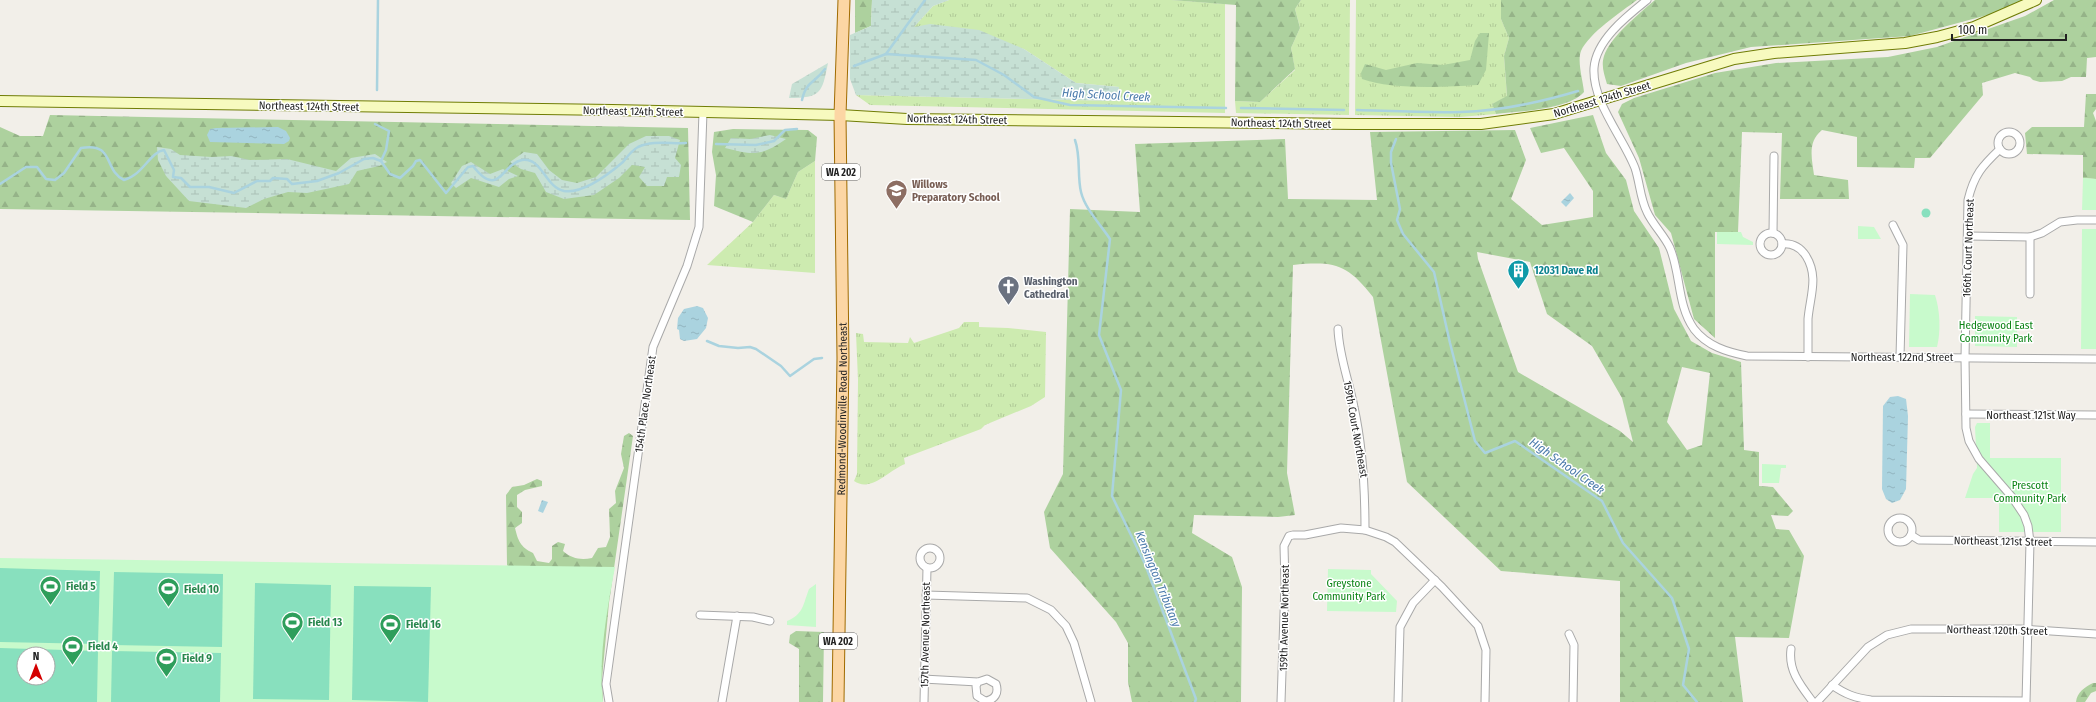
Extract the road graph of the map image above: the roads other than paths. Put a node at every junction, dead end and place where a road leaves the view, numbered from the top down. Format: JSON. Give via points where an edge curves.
{"nodes":[{"id":1,"x":844,"y":0,"type":"edge"},
{"id":2,"x":1647,"y":0,"type":"edge"},
{"id":3,"x":2036,"y":0,"type":"edge"},
{"id":4,"x":1602,"y":100,"type":"junction"},
{"id":5,"x":0,"y":101,"type":"edge"},
{"id":6,"x":703,"y":112,"type":"junction"},
{"id":7,"x":840,"y":115,"type":"junction"},
{"id":8,"x":2000,"y":149,"type":"dead end"},
{"id":9,"x":1774,"y":156,"type":"dead end"},
{"id":10,"x":2096,"y":220,"type":"edge"},
{"id":11,"x":1893,"y":224,"type":"dead end"},
{"id":12,"x":1773,"y":233,"type":"junction"},
{"id":13,"x":1968,"y":236,"type":"junction"},
{"id":14,"x":2030,"y":237,"type":"junction"},
{"id":15,"x":1782,"y":244,"type":"junction"},
{"id":16,"x":2030,"y":294,"type":"dead end"},
{"id":17,"x":1338,"y":329,"type":"dead end"},
{"id":18,"x":1808,"y":357,"type":"junction"},
{"id":19,"x":1900,"y":357,"type":"junction"},
{"id":20,"x":1965,"y":358,"type":"junction"},
{"id":21,"x":2096,"y":359,"type":"edge"},
{"id":22,"x":1966,"y":414,"type":"junction"},
{"id":23,"x":2096,"y":415,"type":"edge"},
{"id":24,"x":1365,"y":530,"type":"junction"},
{"id":25,"x":1911,"y":536,"type":"dead end"},
{"id":26,"x":2030,"y":542,"type":"junction"},
{"id":27,"x":2096,"y":542,"type":"edge"},
{"id":28,"x":927,"y":568,"type":"dead end"},
{"id":29,"x":1435,"y":580,"type":"junction"},
{"id":30,"x":926,"y":595,"type":"junction"},
{"id":31,"x":700,"y":615,"type":"dead end"},
{"id":32,"x":737,"y":616,"type":"junction"},
{"id":33,"x":770,"y":621,"type":"dead end"},
{"id":34,"x":2027,"y":630,"type":"junction"},
{"id":35,"x":1569,"y":634,"type":"dead end"},
{"id":36,"x":2096,"y":634,"type":"edge"},
{"id":37,"x":1791,"y":649,"type":"dead end"},
{"id":38,"x":923,"y":679,"type":"junction"},
{"id":39,"x":978,"y":682,"type":"dead end"},
{"id":40,"x":1832,"y":685,"type":"junction"},
{"id":41,"x":2026,"y":701,"type":"edge"},
{"id":42,"x":609,"y":702,"type":"edge"},
{"id":43,"x":722,"y":702,"type":"edge"},
{"id":44,"x":838,"y":702,"type":"edge"},
{"id":45,"x":924,"y":702,"type":"edge"},
{"id":46,"x":1091,"y":702,"type":"edge"},
{"id":47,"x":1281,"y":702,"type":"edge"},
{"id":48,"x":1398,"y":702,"type":"edge"},
{"id":49,"x":1485,"y":702,"type":"edge"},
{"id":50,"x":1573,"y":702,"type":"edge"},
{"id":51,"x":1813,"y":702,"type":"edge"},
{"id":52,"x":1817,"y":702,"type":"edge"}],
"edges":[{"from":1,"to":7,"type":"main road","number":"WA 202"},
{"from":2,"to":4,"type":"street","name":"Northeast 122nd Street","via":[[1617,27],[1599,50],[1594,78]]},
{"from":3,"to":4,"type":"street","name":"Northeast 124th Street","via":[[1974,27],[1937,38],[1734,59]]},
{"from":4,"to":7,"type":"street","name":"Northeast 124th Street","via":[[1554,114],[1459,125],[931,119]]},
{"from":4,"to":18,"type":"street","name":"Northeast 122nd Street","via":[[1635,169],[1647,213],[1670,248],[1688,319],[1702,337],[1725,351],[1747,356]]},
{"from":5,"to":6,"type":"street","name":"Northeast 124th Street"},
{"from":6,"to":7,"type":"street","name":"Northeast 124th Street"},
{"from":6,"to":42,"type":"street","name":"154th Place Northeast","via":[[699,227],[687,266],[653,347],[606,684]]},
{"from":7,"to":44,"type":"main road","name":"Redmond-Woodinville Road Northeast","number":"WA 202","via":[[843,358]]},
{"from":8,"to":13,"type":"street","name":"166th Court Northeast","via":[[1980,168],[1972,182],[1968,200]]},
{"from":9,"to":12,"type":"street"},
{"from":10,"to":14,"type":"street","via":[[2060,222]]},
{"from":11,"to":19,"type":"street","via":[[1903,245]]},
{"from":12,"to":15,"type":"street","via":[[1779,237]]},
{"from":12,"to":15,"type":"street","via":[[1766,234],[1761,240],[1762,250],[1767,255],[1774,255],[1780,251]]},
{"from":13,"to":14,"type":"street"},
{"from":13,"to":20,"type":"street","name":"166th Court Northeast"},
{"from":14,"to":16,"type":"street"},
{"from":15,"to":18,"type":"street","via":[[1796,246],[1803,252],[1814,274],[1808,319]]},
{"from":17,"to":24,"type":"street","name":"159th Court Northeast","via":[[1338,342],[1354,408],[1365,483]]},
{"from":18,"to":19,"type":"street","name":"Northeast 122nd Street"},
{"from":19,"to":20,"type":"street","name":"Northeast 122nd Street"},
{"from":20,"to":21,"type":"street","name":"Northeast 122nd Street"},
{"from":20,"to":22,"type":"street","name":"166th Court Northeast"},
{"from":22,"to":23,"type":"street","name":"Northeast 121st Way"},
{"from":22,"to":26,"type":"street","name":"166th Court Northeast","via":[[1966,428],[1974,451],[2019,507],[2028,526]]},
{"from":24,"to":29,"type":"street","via":[[1394,542]]},
{"from":24,"to":47,"type":"street","name":"159th Avenue Northeast","via":[[1341,528],[1289,536],[1284,546]]},
{"from":25,"to":26,"type":"street","name":"Northeast 121st Street","via":[[1919,540]]},
{"from":26,"to":27,"type":"street","name":"Northeast 121st Street"},
{"from":26,"to":34,"type":"street","name":"166th Court Northeast"},
{"from":28,"to":30,"type":"street","name":"157th Avenue Northeast"},
{"from":29,"to":48,"type":"street","via":[[1414,603],[1400,627]]},
{"from":29,"to":49,"type":"street","via":[[1478,626],[1486,650]]},
{"from":30,"to":38,"type":"street","name":"157th Avenue Northeast"},
{"from":30,"to":46,"type":"street","via":[[1027,598],[1051,610],[1066,626],[1074,643]]},
{"from":31,"to":32,"type":"street"},
{"from":32,"to":33,"type":"street"},
{"from":32,"to":43,"type":"street"},
{"from":34,"to":36,"type":"street","name":"Northeast 120th Street"},
{"from":34,"to":40,"type":"street","name":"Northeast 120th Street","via":[[1922,629],[1898,632],[1878,640],[1868,648]]},
{"from":34,"to":41,"type":"street","name":"166th Court Northeast"},
{"from":35,"to":50,"type":"street","via":[[1574,645]]},
{"from":37,"to":51,"type":"street","via":[[1792,670]]},
{"from":38,"to":39,"type":"street"},
{"from":38,"to":45,"type":"street","name":"157th Avenue Northeast"},
{"from":40,"to":41,"type":"street","via":[[1844,694],[1871,700]]},
{"from":40,"to":52,"type":"street","name":"Northeast 120th Street"}]}
